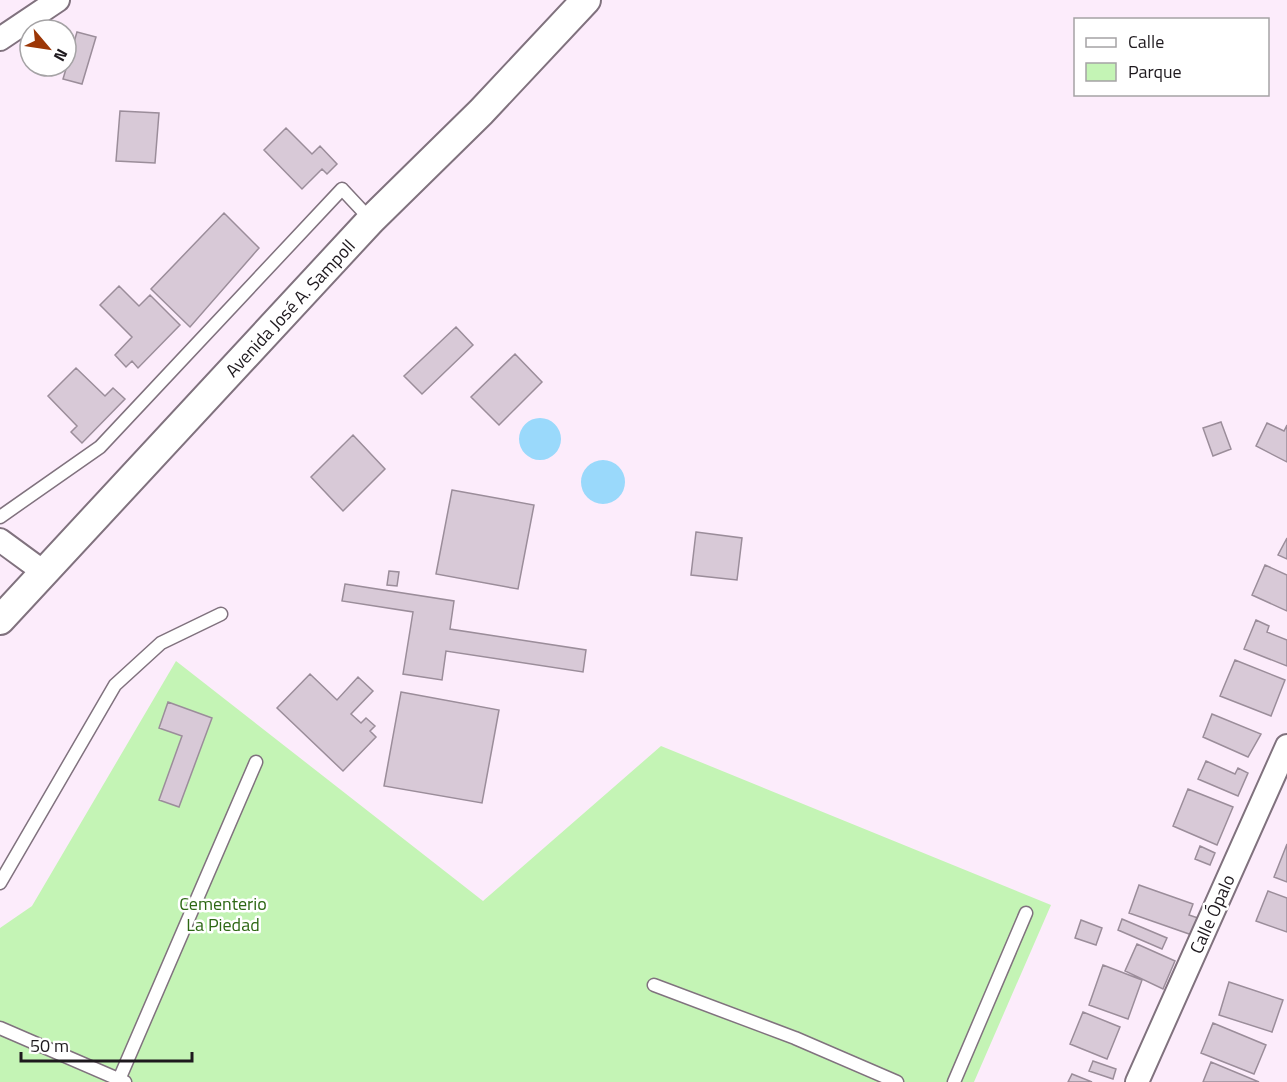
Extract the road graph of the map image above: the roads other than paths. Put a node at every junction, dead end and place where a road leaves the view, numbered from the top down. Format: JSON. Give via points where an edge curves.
{"nodes":[{"id":1,"x":58,"y":0,"type":"edge"},
{"id":2,"x":585,"y":0,"type":"edge"},
{"id":3,"x":0,"y":39,"type":"edge"},
{"id":4,"x":371,"y":220,"type":"junction"},
{"id":5,"x":0,"y":516,"type":"edge"},
{"id":6,"x":0,"y":540,"type":"edge"},
{"id":7,"x":45,"y":573,"type":"junction"},
{"id":8,"x":221,"y":614,"type":"dead end"},
{"id":9,"x":0,"y":620,"type":"edge"},
{"id":10,"x":1287,"y":746,"type":"edge"},
{"id":11,"x":256,"y":762,"type":"dead end"},
{"id":12,"x":0,"y":883,"type":"edge"},
{"id":13,"x":1026,"y":914,"type":"dead end"},
{"id":14,"x":654,"y":985,"type":"dead end"},
{"id":15,"x":0,"y":1028,"type":"edge"},
{"id":16,"x":121,"y":1081,"type":"edge"},
{"id":17,"x":897,"y":1082,"type":"edge"},
{"id":18,"x":954,"y":1082,"type":"edge"},
{"id":19,"x":1137,"y":1082,"type":"edge"}],
"edges":[{"from":1,"to":3,"type":"street"},
{"from":2,"to":4,"type":"street","name":"Avenida José A. Sampoll","via":[[481,112]]},
{"from":4,"to":5,"type":"lane","via":[[342,189],[100,447]]},
{"from":4,"to":7,"type":"street","name":"Avenida José A. Sampoll"},
{"from":6,"to":7,"type":"street"},
{"from":7,"to":9,"type":"street","name":"Avenida José A. Sampoll"},
{"from":8,"to":12,"type":"lane","via":[[160,643],[115,685]]},
{"from":10,"to":19,"type":"street","name":"Calle Ópalo"},
{"from":11,"to":16,"type":"lane"},
{"from":13,"to":18,"type":"lane"},
{"from":14,"to":17,"type":"lane","via":[[795,1038]]},
{"from":15,"to":16,"type":"lane"}]}
